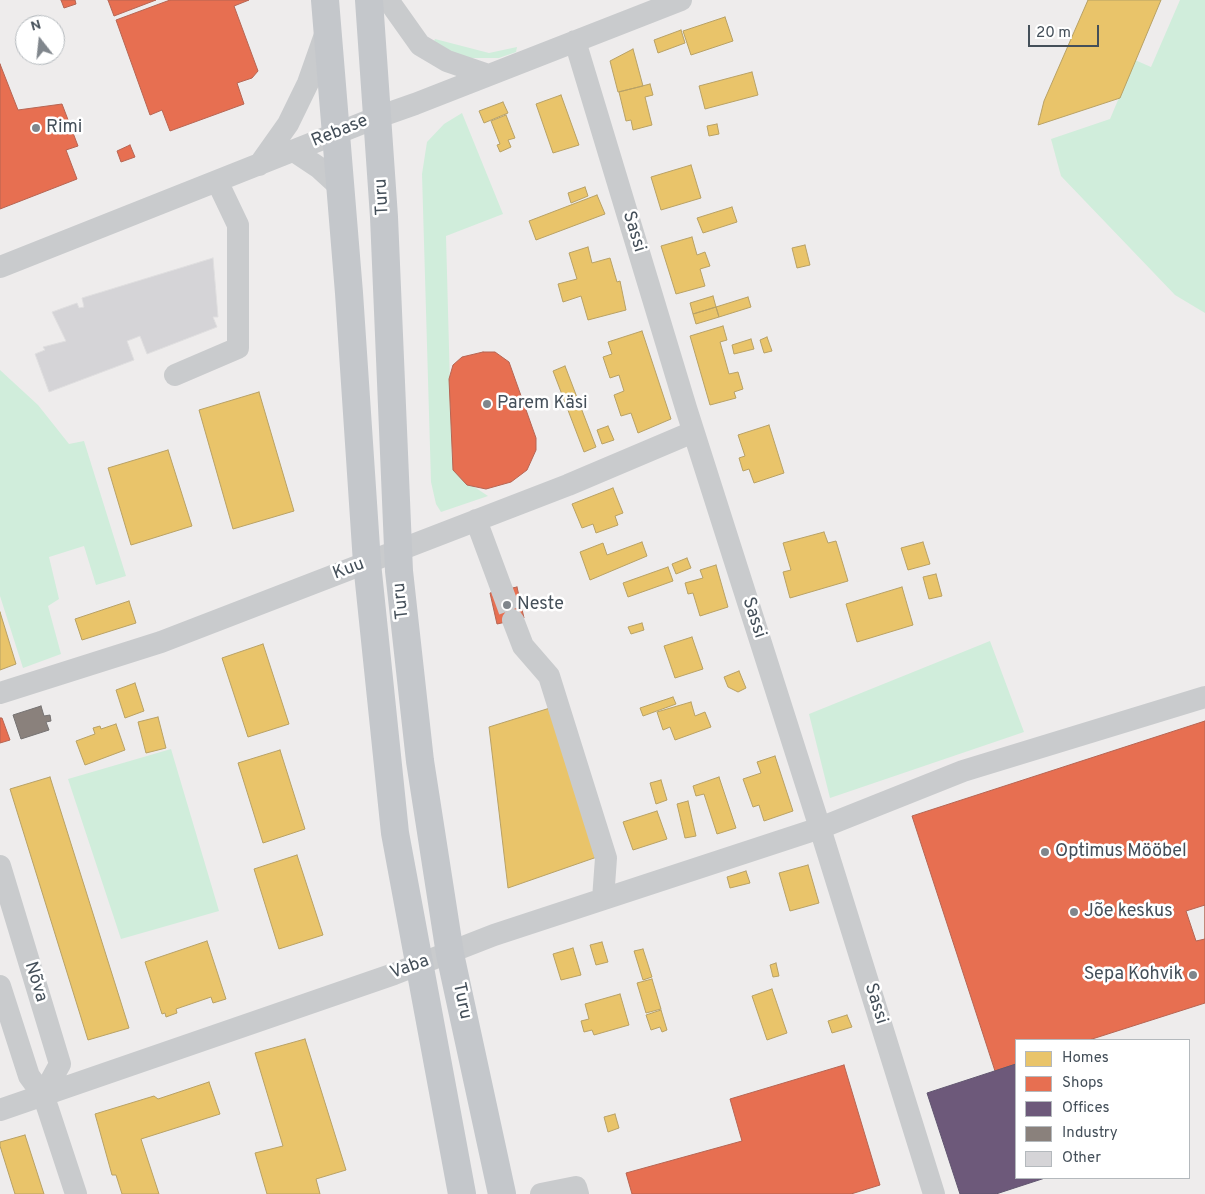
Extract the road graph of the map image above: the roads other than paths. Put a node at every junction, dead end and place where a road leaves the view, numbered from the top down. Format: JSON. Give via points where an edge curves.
{"nodes":[{"id":1,"x":324,"y":0,"type":"edge"},
{"id":2,"x":370,"y":0,"type":"edge"},
{"id":3,"x":388,"y":0,"type":"edge"},
{"id":4,"x":681,"y":0,"type":"edge"},
{"id":5,"x":327,"y":29,"type":"junction"},
{"id":6,"x":575,"y":41,"type":"junction"},
{"id":7,"x":488,"y":75,"type":"junction"},
{"id":8,"x":378,"y":116,"type":"junction"},
{"id":9,"x":336,"y":134,"type":"junction"},
{"id":10,"x":294,"y":151,"type":"junction"},
{"id":11,"x":259,"y":165,"type":"junction"},
{"id":12,"x":217,"y":181,"type":"junction"},
{"id":13,"x":341,"y":188,"type":"junction"},
{"id":14,"x":0,"y":267,"type":"edge"},
{"id":15,"x":175,"y":375,"type":"dead end"},
{"id":16,"x":694,"y":432,"type":"junction"},
{"id":17,"x":476,"y":520,"type":"junction"},
{"id":18,"x":398,"y":551,"type":"junction"},
{"id":19,"x":367,"y":563,"type":"junction"},
{"id":20,"x":502,"y":590,"type":"tunnel mouth"},
{"id":21,"x":514,"y":620,"type":"tunnel mouth"},
{"id":22,"x":0,"y":693,"type":"edge"},
{"id":23,"x":1205,"y":697,"type":"edge"},
{"id":24,"x":820,"y":828,"type":"junction"},
{"id":25,"x":0,"y":866,"type":"edge"},
{"id":26,"x":603,"y":899,"type":"junction"},
{"id":27,"x":450,"y":954,"type":"junction"},
{"id":28,"x":418,"y":965,"type":"junction"},
{"id":29,"x":0,"y":986,"type":"edge"},
{"id":30,"x":43,"y":1096,"type":"junction"},
{"id":31,"x":0,"y":1110,"type":"edge"},
{"id":32,"x":76,"y":1194,"type":"edge"},
{"id":33,"x":462,"y":1194,"type":"edge"},
{"id":34,"x":502,"y":1194,"type":"edge"},
{"id":35,"x":542,"y":1194,"type":"edge"},
{"id":36,"x":578,"y":1194,"type":"edge"},
{"id":37,"x":934,"y":1194,"type":"edge"}],
"edges":[{"from":1,"to":5,"type":"main road","name":"Turu"},
{"from":2,"to":8,"type":"main road","name":"Turu"},
{"from":3,"to":7,"type":"street","via":[[420,45],[448,61]]},
{"from":4,"to":6,"type":"street","name":"Rebase"},
{"from":5,"to":9,"type":"main road","name":"Turu"},
{"from":5,"to":11,"type":"street","via":[[308,83],[292,116]]},
{"from":6,"to":7,"type":"street","name":"Rebase"},
{"from":6,"to":16,"type":"street","name":"Sassi"},
{"from":7,"to":8,"type":"street","name":"Rebase"},
{"from":8,"to":9,"type":"street","name":"Rebase"},
{"from":8,"to":18,"type":"main road","name":"Turu"},
{"from":9,"to":10,"type":"street","name":"Rebase"},
{"from":9,"to":13,"type":"main road","name":"Turu"},
{"from":10,"to":11,"type":"street","name":"Rebase"},
{"from":10,"to":13,"type":"street"},
{"from":11,"to":12,"type":"street","name":"Rebase"},
{"from":12,"to":14,"type":"street","name":"Rebase"},
{"from":12,"to":15,"type":"street","via":[[238,225],[238,348]]},
{"from":13,"to":19,"type":"main road","name":"Turu"},
{"from":16,"to":17,"type":"street","name":"Kuu"},
{"from":16,"to":24,"type":"street","name":"Sassi"},
{"from":17,"to":18,"type":"street","name":"Kuu"},
{"from":17,"to":20,"type":"street"},
{"from":18,"to":19,"type":"street","name":"Kuu"},
{"from":18,"to":27,"type":"main road","name":"Turu","via":[[420,761]]},
{"from":19,"to":22,"type":"street","name":"Kuu","via":[[161,642]]},
{"from":19,"to":28,"type":"main road","name":"Turu","via":[[395,833]]},
{"from":21,"to":26,"type":"street","via":[[523,646],[549,676],[606,858]]},
{"from":23,"to":24,"type":"street","name":"Vaba","via":[[963,771]]},
{"from":24,"to":26,"type":"street","name":"Vaba"},
{"from":24,"to":37,"type":"street","name":"Sassi"},
{"from":25,"to":30,"type":"street","name":"Nõva","via":[[60,1064]]},
{"from":26,"to":27,"type":"street","name":"Vaba","via":[[494,935]]},
{"from":27,"to":28,"type":"street","name":"Vaba"},
{"from":27,"to":34,"type":"main road","name":"Turu"},
{"from":28,"to":30,"type":"street","name":"Vaba"},
{"from":28,"to":33,"type":"main road","name":"Turu"},
{"from":29,"to":30,"type":"street","name":"Nõva","via":[[29,1076]]},
{"from":30,"to":31,"type":"street","name":"Vaba"},
{"from":30,"to":32,"type":"street","name":"Nõva"},
{"from":35,"to":36,"type":"street","via":[[576,1187]]}]}
